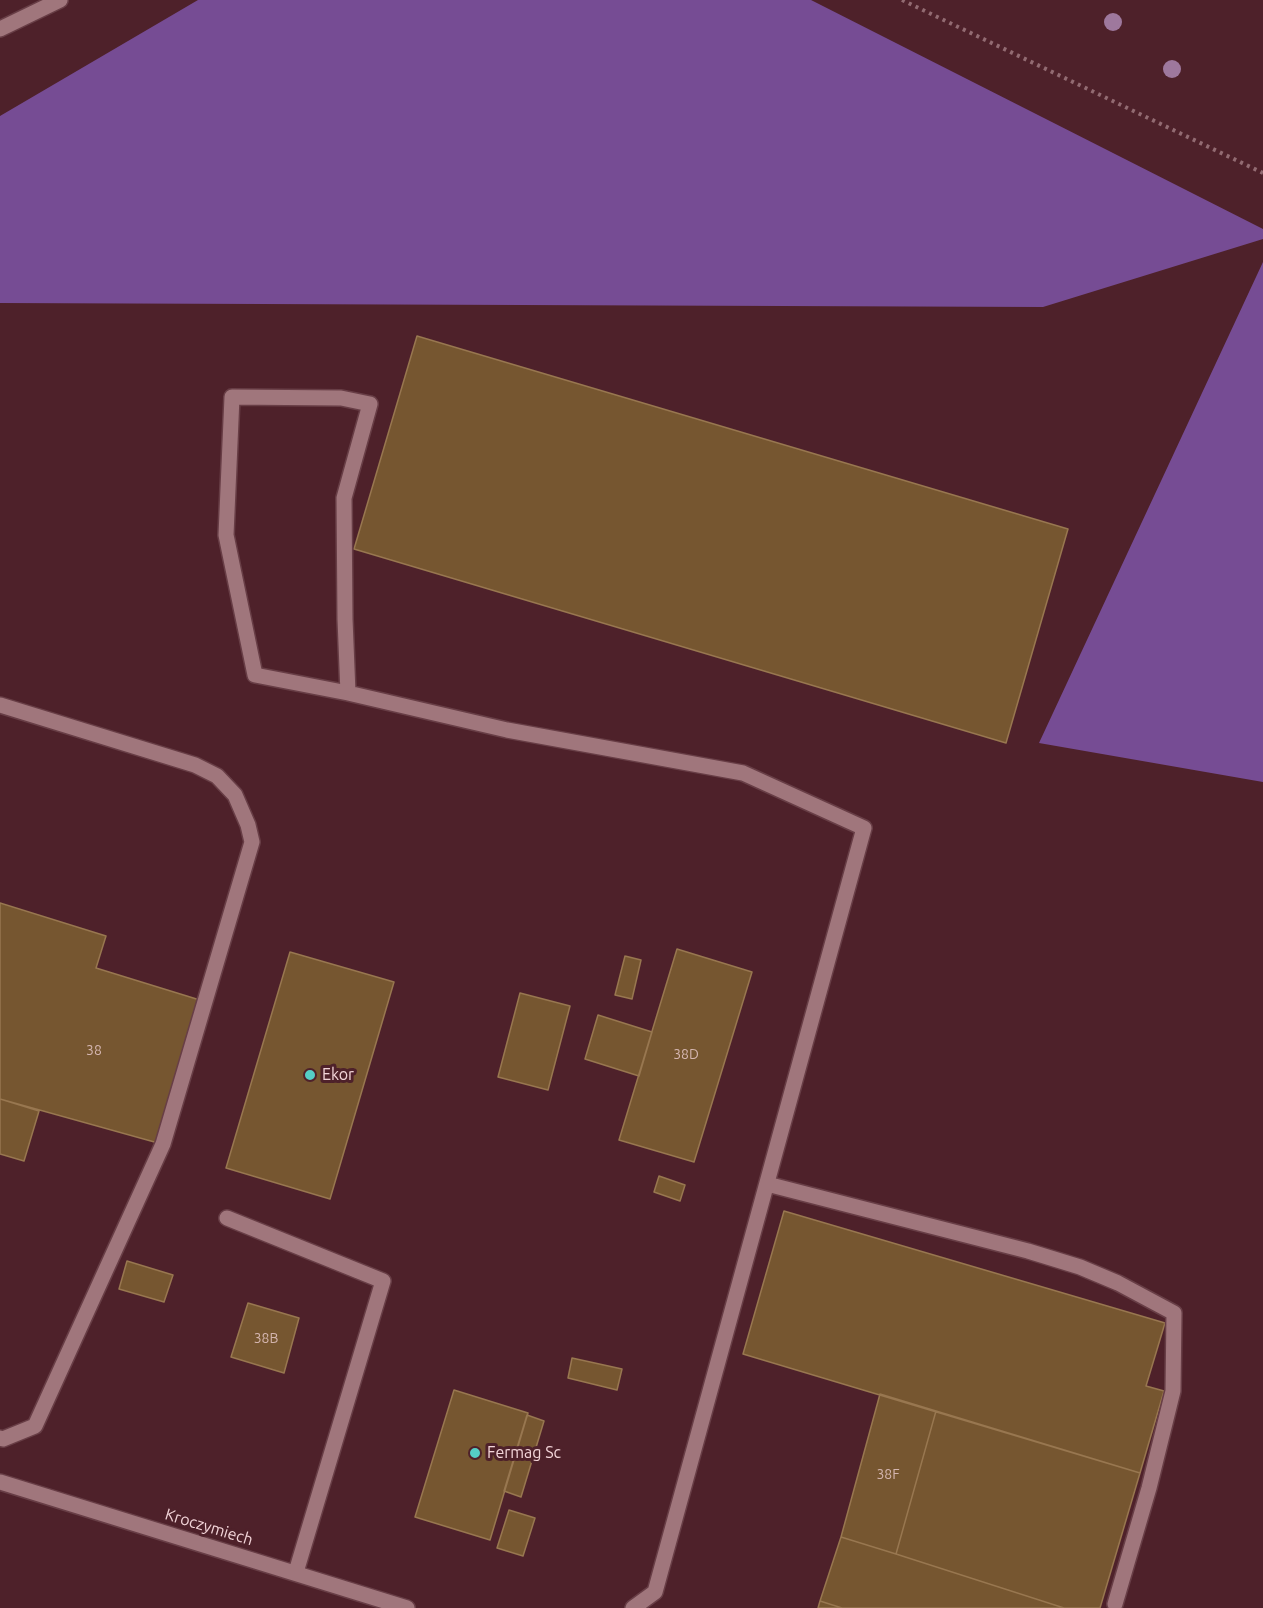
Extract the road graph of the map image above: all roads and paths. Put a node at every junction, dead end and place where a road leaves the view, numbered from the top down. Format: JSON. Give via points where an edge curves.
{"nodes":[{"id":1,"x":60,"y":0,"type":"edge"},
{"id":2,"x":902,"y":0,"type":"edge"},
{"id":3,"x":0,"y":29,"type":"edge"},
{"id":4,"x":1263,"y":173,"type":"edge"},
{"id":5,"x":348,"y":693,"type":"junction"},
{"id":6,"x":0,"y":705,"type":"edge"},
{"id":7,"x":767,"y":1184,"type":"junction"},
{"id":8,"x":227,"y":1218,"type":"dead end"},
{"id":9,"x":0,"y":1438,"type":"edge"},
{"id":10,"x":0,"y":1482,"type":"edge"},
{"id":11,"x":296,"y":1572,"type":"junction"},
{"id":12,"x":1115,"y":1604,"type":"dead end"},
{"id":13,"x":407,"y":1608,"type":"edge"},
{"id":14,"x":633,"y":1608,"type":"edge"}],
"edges":[{"from":1,"to":3,"type":"street"},
{"from":2,"to":4,"type":"path"},
{"from":5,"to":5,"type":"street","via":[[255,675],[226,535],[232,397],[341,398],[370,404],[344,498]]},
{"from":5,"to":7,"type":"street","via":[[507,730],[743,773],[864,828]]},
{"from":6,"to":9,"type":"street","via":[[195,765],[217,776],[235,795],[252,842],[163,1144],[35,1426]]},
{"from":7,"to":12,"type":"street","via":[[1080,1267],[1174,1312],[1173,1391]]},
{"from":7,"to":14,"type":"street","via":[[655,1592]]},
{"from":8,"to":11,"type":"street","via":[[383,1281]]},
{"from":10,"to":11,"type":"street","name":"Kroczymiech"},
{"from":11,"to":13,"type":"street","name":"Kroczymiech"}]}
